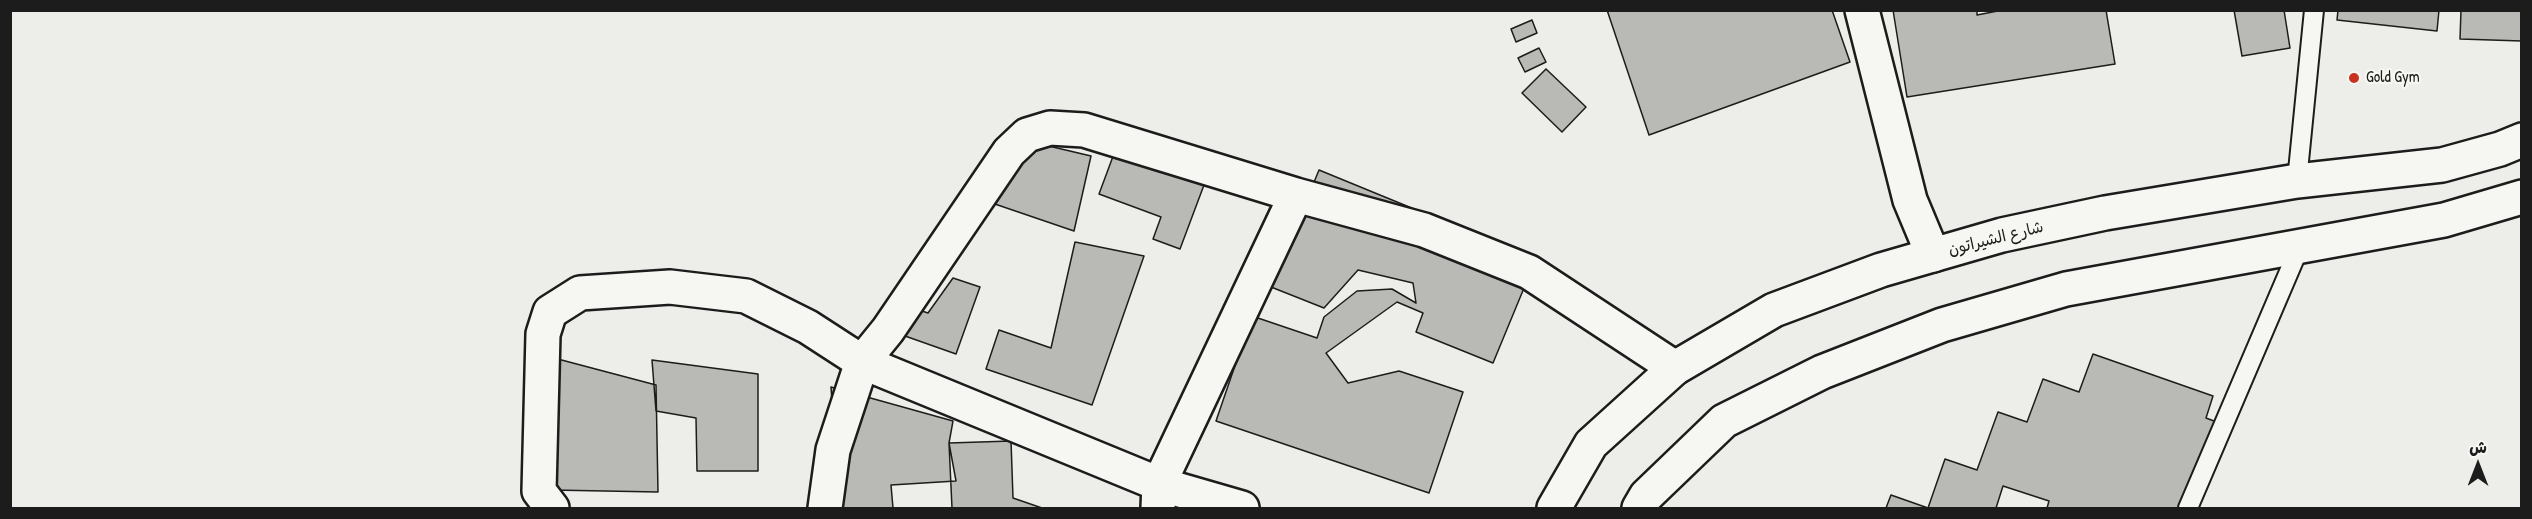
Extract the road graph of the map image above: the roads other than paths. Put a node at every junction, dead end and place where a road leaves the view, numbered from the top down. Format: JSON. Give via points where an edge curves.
{"nodes":[{"id":1,"x":1862,"y":10,"type":"edge"},
{"id":2,"x":2314,"y":10,"type":"edge"},
{"id":3,"x":2522,"y":140,"type":"edge"},
{"id":4,"x":2297,"y":181,"type":"junction"},
{"id":5,"x":1296,"y":195,"type":"junction"},
{"id":6,"x":2522,"y":197,"type":"edge"},
{"id":7,"x":2300,"y":246,"type":"junction"},
{"id":8,"x":1933,"y":255,"type":"junction"},
{"id":9,"x":862,"y":362,"type":"junction"},
{"id":10,"x":1675,"y":368,"type":"junction"},
{"id":11,"x":1159,"y":496,"type":"edge"},
{"id":12,"x":552,"y":508,"type":"edge"},
{"id":13,"x":825,"y":508,"type":"edge"},
{"id":14,"x":1242,"y":508,"type":"edge"},
{"id":15,"x":1554,"y":508,"type":"edge"},
{"id":16,"x":1639,"y":508,"type":"edge"},
{"id":17,"x":2188,"y":508,"type":"edge"}],
"edges":[{"from":1,"to":8,"type":"street","via":[[1910,200]]},
{"from":2,"to":4,"type":"lane"},
{"from":3,"to":4,"type":"street","name":"شارع الشيراتون","via":[[2442,165]]},
{"from":4,"to":8,"type":"street","name":"شارع الشيراتون","via":[[2105,213],[2002,235]]},
{"from":5,"to":9,"type":"street","via":[[1084,130],[1050,128],[1027,135],[1009,152]]},
{"from":5,"to":10,"type":"street","via":[[1424,230],[1529,272]]},
{"from":5,"to":11,"type":"street"},
{"from":6,"to":7,"type":"street","via":[[2444,220]]},
{"from":7,"to":16,"type":"street","via":[[2066,289],[1942,325],[1833,368],[1724,421],[1646,496]]},
{"from":7,"to":17,"type":"lane"},
{"from":8,"to":10,"type":"street","name":"شارع الشيراتون","via":[[1774,310]]},
{"from":9,"to":11,"type":"street"},
{"from":9,"to":12,"type":"street","via":[[808,327],[746,296],[670,287],[580,293],[550,312],[543,334],[539,491]]},
{"from":9,"to":13,"type":"street","via":[[833,450]]},
{"from":10,"to":15,"type":"street","name":"شارع الشيراتون","via":[[1591,444]]},
{"from":11,"to":14,"type":"street"}]}
